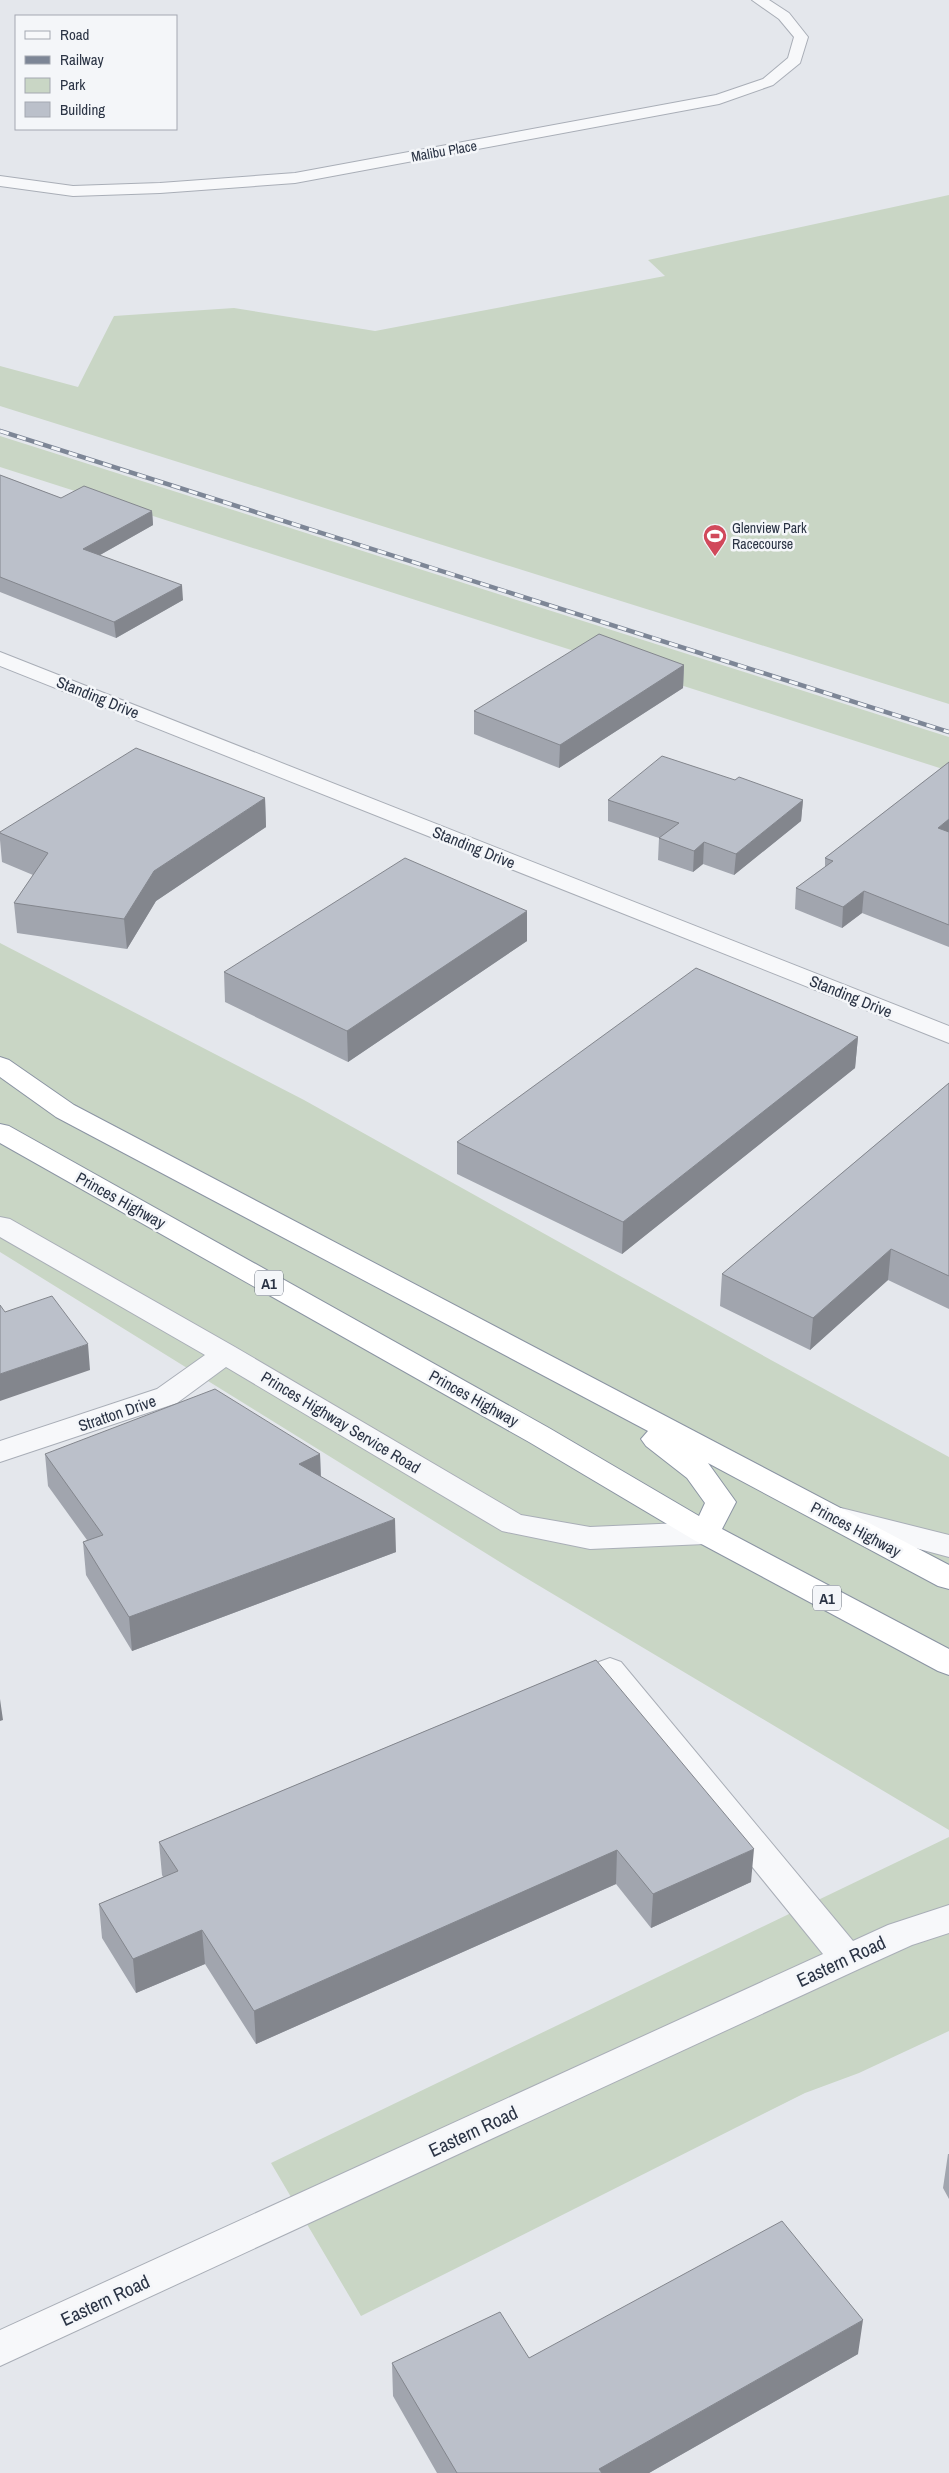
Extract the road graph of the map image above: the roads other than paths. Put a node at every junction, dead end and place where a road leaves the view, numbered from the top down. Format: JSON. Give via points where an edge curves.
{"nodes":[{"id":1,"x":759,"y":0,"type":"edge"},
{"id":2,"x":0,"y":181,"type":"edge"},
{"id":3,"x":0,"y":658,"type":"edge"},
{"id":4,"x":949,"y":1035,"type":"edge"},
{"id":5,"x":0,"y":1065,"type":"edge"},
{"id":6,"x":0,"y":1132,"type":"edge"},
{"id":7,"x":0,"y":1226,"type":"edge"},
{"id":8,"x":225,"y":1354,"type":"junction"},
{"id":9,"x":591,"y":1389,"type":"junction"},
{"id":10,"x":0,"y":1452,"type":"edge"},
{"id":11,"x":828,"y":1514,"type":"junction"},
{"id":12,"x":705,"y":1533,"type":"junction"},
{"id":13,"x":949,"y":1546,"type":"edge"},
{"id":14,"x":949,"y":1578,"type":"edge"},
{"id":15,"x":949,"y":1663,"type":"edge"},
{"id":16,"x":610,"y":1670,"type":"dead end"},
{"id":17,"x":949,"y":1911,"type":"edge"},
{"id":18,"x":949,"y":1919,"type":"edge"},
{"id":19,"x":900,"y":1934,"type":"junction"},
{"id":20,"x":847,"y":1959,"type":"junction"},
{"id":21,"x":0,"y":2349,"type":"edge"}],
"edges":[{"from":1,"to":2,"type":"street","name":"Malibu Place","via":[[784,16],[801,37],[795,60],[768,82],[719,99],[295,178],[73,191]]},
{"from":3,"to":4,"type":"street","name":"Standing Drive"},
{"from":5,"to":9,"type":"highway","name":"Princes Highway","via":[[65,1111]]},
{"from":6,"to":12,"type":"highway","name":"Princes Highway","number":"A1","via":[[539,1435]]},
{"from":7,"to":8,"type":"street","name":"Princes Highway Service Road"},
{"from":8,"to":10,"type":"street","name":"Stratton Drive","via":[[167,1396]]},
{"from":8,"to":12,"type":"street","name":"Princes Highway Service Road","via":[[513,1524],[590,1538]]},
{"from":9,"to":11,"type":"highway","name":"Princes Highway"},
{"from":9,"to":12,"type":"highway","via":[[698,1471],[721,1502]]},
{"from":11,"to":13,"type":"street"},
{"from":11,"to":14,"type":"highway","name":"Princes Highway"},
{"from":12,"to":15,"type":"highway","name":"Princes Highway","number":"A1"},
{"from":16,"to":20,"type":"street"},
{"from":17,"to":19,"type":"street"},
{"from":18,"to":19,"type":"street","name":"Eastern Road"},
{"from":19,"to":20,"type":"street","name":"Eastern Road"},
{"from":20,"to":21,"type":"street","name":"Eastern Road"}]}
